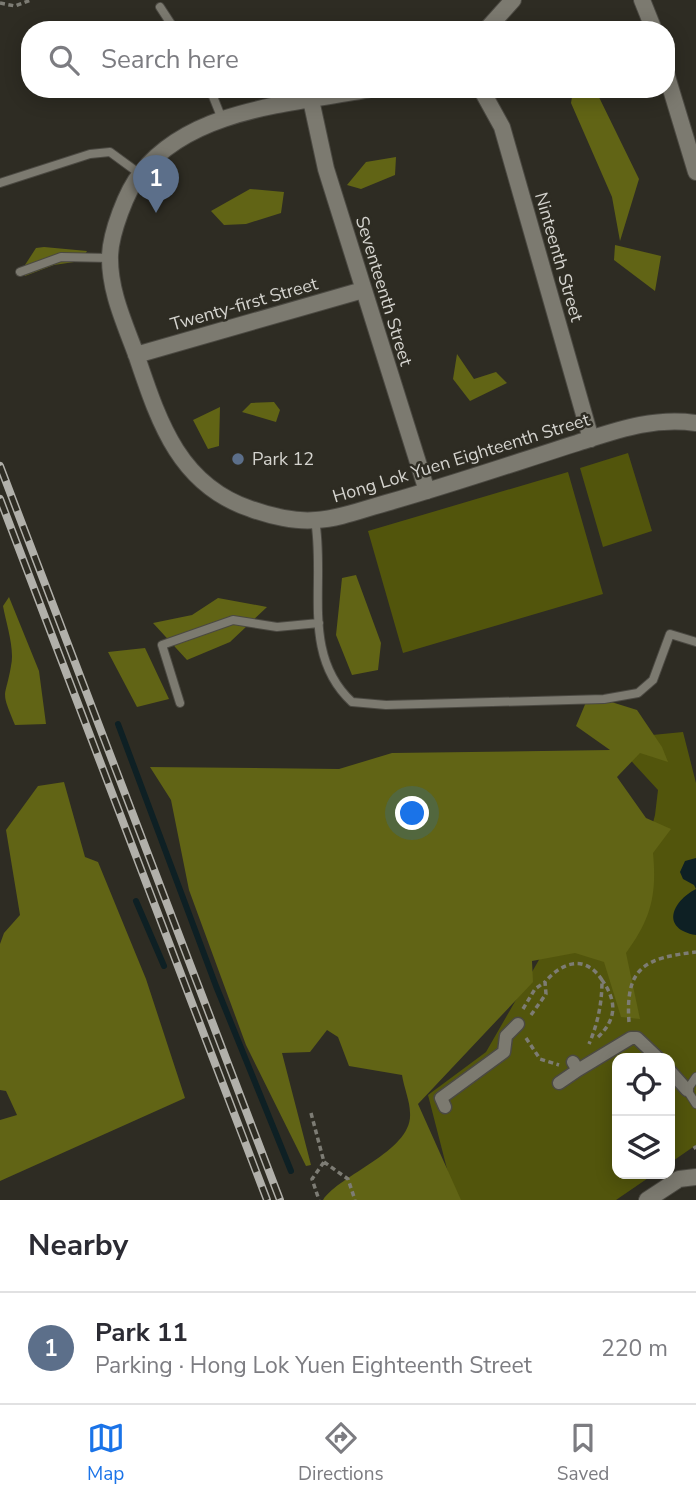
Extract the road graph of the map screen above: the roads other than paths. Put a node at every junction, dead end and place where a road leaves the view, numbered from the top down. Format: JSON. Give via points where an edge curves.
{"nodes":[{"id":1,"x":513,"y":0,"type":"edge"},
{"id":2,"x":642,"y":0,"type":"edge"},
{"id":3,"x":160,"y":7,"type":"dead end"},
{"id":4,"x":169,"y":21,"type":"edge"},
{"id":5,"x":494,"y":21,"type":"edge"},
{"id":6,"x":650,"y":21,"type":"edge"},
{"id":7,"x":213,"y":98,"type":"edge"},
{"id":8,"x":322,"y":98,"type":"edge"},
{"id":9,"x":486,"y":98,"type":"edge"},
{"id":10,"x":674,"y":98,"type":"edge"},
{"id":11,"x":311,"y":100,"type":"junction"},
{"id":12,"x":222,"y":120,"type":"junction"},
{"id":13,"x":696,"y":172,"type":"edge"},
{"id":14,"x":140,"y":174,"type":"junction"},
{"id":15,"x":0,"y":183,"type":"edge"},
{"id":16,"x":110,"y":258,"type":"junction"},
{"id":17,"x":20,"y":272,"type":"dead end"},
{"id":18,"x":363,"y":290,"type":"junction"},
{"id":19,"x":136,"y":355,"type":"junction"},
{"id":20,"x":696,"y":423,"type":"edge"},
{"id":21,"x":591,"y":439,"type":"junction"},
{"id":22,"x":427,"y":491,"type":"junction"},
{"id":23,"x":316,"y":520,"type":"junction"},
{"id":24,"x":319,"y":623,"type":"junction"},
{"id":25,"x":696,"y":642,"type":"edge"},
{"id":26,"x":180,"y":702,"type":"dead end"},
{"id":27,"x":523,"y":1022,"type":"road end"},
{"id":28,"x":654,"y":1053,"type":"edge"},
{"id":29,"x":675,"y":1077,"type":"edge"},
{"id":30,"x":696,"y":1077,"type":"edge"},
{"id":31,"x":559,"y":1083,"type":"dead end"},
{"id":32,"x":687,"y":1090,"type":"junction"},
{"id":33,"x":696,"y":1104,"type":"edge"},
{"id":34,"x":445,"y":1107,"type":"dead end"},
{"id":35,"x":696,"y":1177,"type":"edge"},
{"id":36,"x":648,"y":1200,"type":"edge"}],
"edges":[{"from":1,"to":5,"type":"street"},
{"from":2,"to":6,"type":"street"},
{"from":3,"to":4,"type":"lane"},
{"from":7,"to":12,"type":"lane"},
{"from":8,"to":11,"type":"street","name":"Hong Lok Yuen Eighteenth Street"},
{"from":9,"to":21,"type":"street","name":"Ninteenth Street","via":[[502,127]]},
{"from":10,"to":13,"type":"street"},
{"from":11,"to":12,"type":"street","name":"Hong Lok Yuen Eighteenth Street"},
{"from":11,"to":18,"type":"street","name":"Seventeenth Street","via":[[326,169]]},
{"from":12,"to":14,"type":"street","name":"Hong Lok Yuen Eighteenth Street","via":[[176,142]]},
{"from":14,"to":15,"type":"lane","via":[[110,152],[90,154]]},
{"from":14,"to":16,"type":"street","name":"Hong Lok Yuen Eighteenth Street","via":[[121,210]]},
{"from":16,"to":17,"type":"lane","via":[[61,257]]},
{"from":16,"to":19,"type":"street","name":"Hong Lok Yuen Eighteenth Street","via":[[116,297]]},
{"from":18,"to":19,"type":"street","name":"Twenty-first Street"},
{"from":18,"to":22,"type":"street","name":"Seventeenth Street"},
{"from":19,"to":23,"type":"street","name":"Hong Lok Yuen Eighteenth Street","via":[[172,447],[204,485],[248,509]]},
{"from":20,"to":21,"type":"street","name":"Hong Lok Yuen Eighteenth Street","via":[[643,422]]},
{"from":21,"to":22,"type":"street","name":"Hong Lok Yuen Eighteenth Street"},
{"from":22,"to":23,"type":"street","name":"Hong Lok Yuen Eighteenth Street"},
{"from":23,"to":24,"type":"lane"},
{"from":24,"to":25,"type":"lane","via":[[319,644],[330,676],[343,694],[352,702],[386,705],[604,699],[638,693],[653,680],[670,634]]},
{"from":24,"to":26,"type":"lane","via":[[276,627],[233,620],[162,645]]},
{"from":27,"to":34,"type":"street","via":[[506,1036],[504,1052],[442,1098]]},
{"from":28,"to":31,"type":"street","via":[[643,1041],[631,1038],[575,1066]]},
{"from":29,"to":32,"type":"street"},
{"from":30,"to":32,"type":"lane"},
{"from":32,"to":33,"type":"lane"},
{"from":35,"to":36,"type":"street","via":[[679,1179]]}]}
